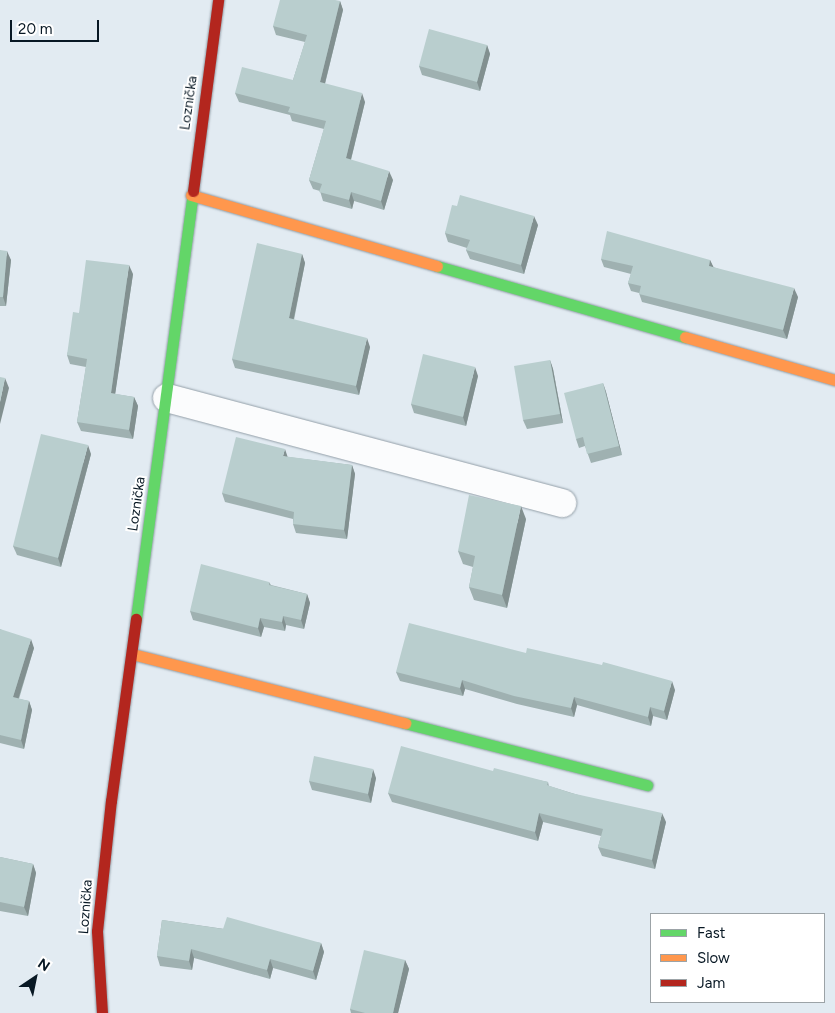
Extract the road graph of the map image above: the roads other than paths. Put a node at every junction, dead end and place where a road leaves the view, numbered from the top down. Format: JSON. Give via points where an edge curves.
{"nodes":[{"id":1,"x":218,"y":0,"type":"edge"},
{"id":2,"x":191,"y":195,"type":"junction"},
{"id":3,"x":835,"y":380,"type":"edge"},
{"id":4,"x":167,"y":398,"type":"junction"},
{"id":5,"x":562,"y":503,"type":"dead end"},
{"id":6,"x":132,"y":654,"type":"junction"},
{"id":7,"x":647,"y":785,"type":"dead end"},
{"id":8,"x":102,"y":1013,"type":"edge"}],
"edges":[{"from":1,"to":2,"type":"street","name":"Loznička"},
{"from":2,"to":3,"type":"street"},
{"from":2,"to":4,"type":"street","name":"Loznička"},
{"from":4,"to":5,"type":"street"},
{"from":4,"to":6,"type":"street","name":"Loznička"},
{"from":6,"to":7,"type":"street"},
{"from":6,"to":8,"type":"street","name":"Loznička","via":[[97,931]]}]}
